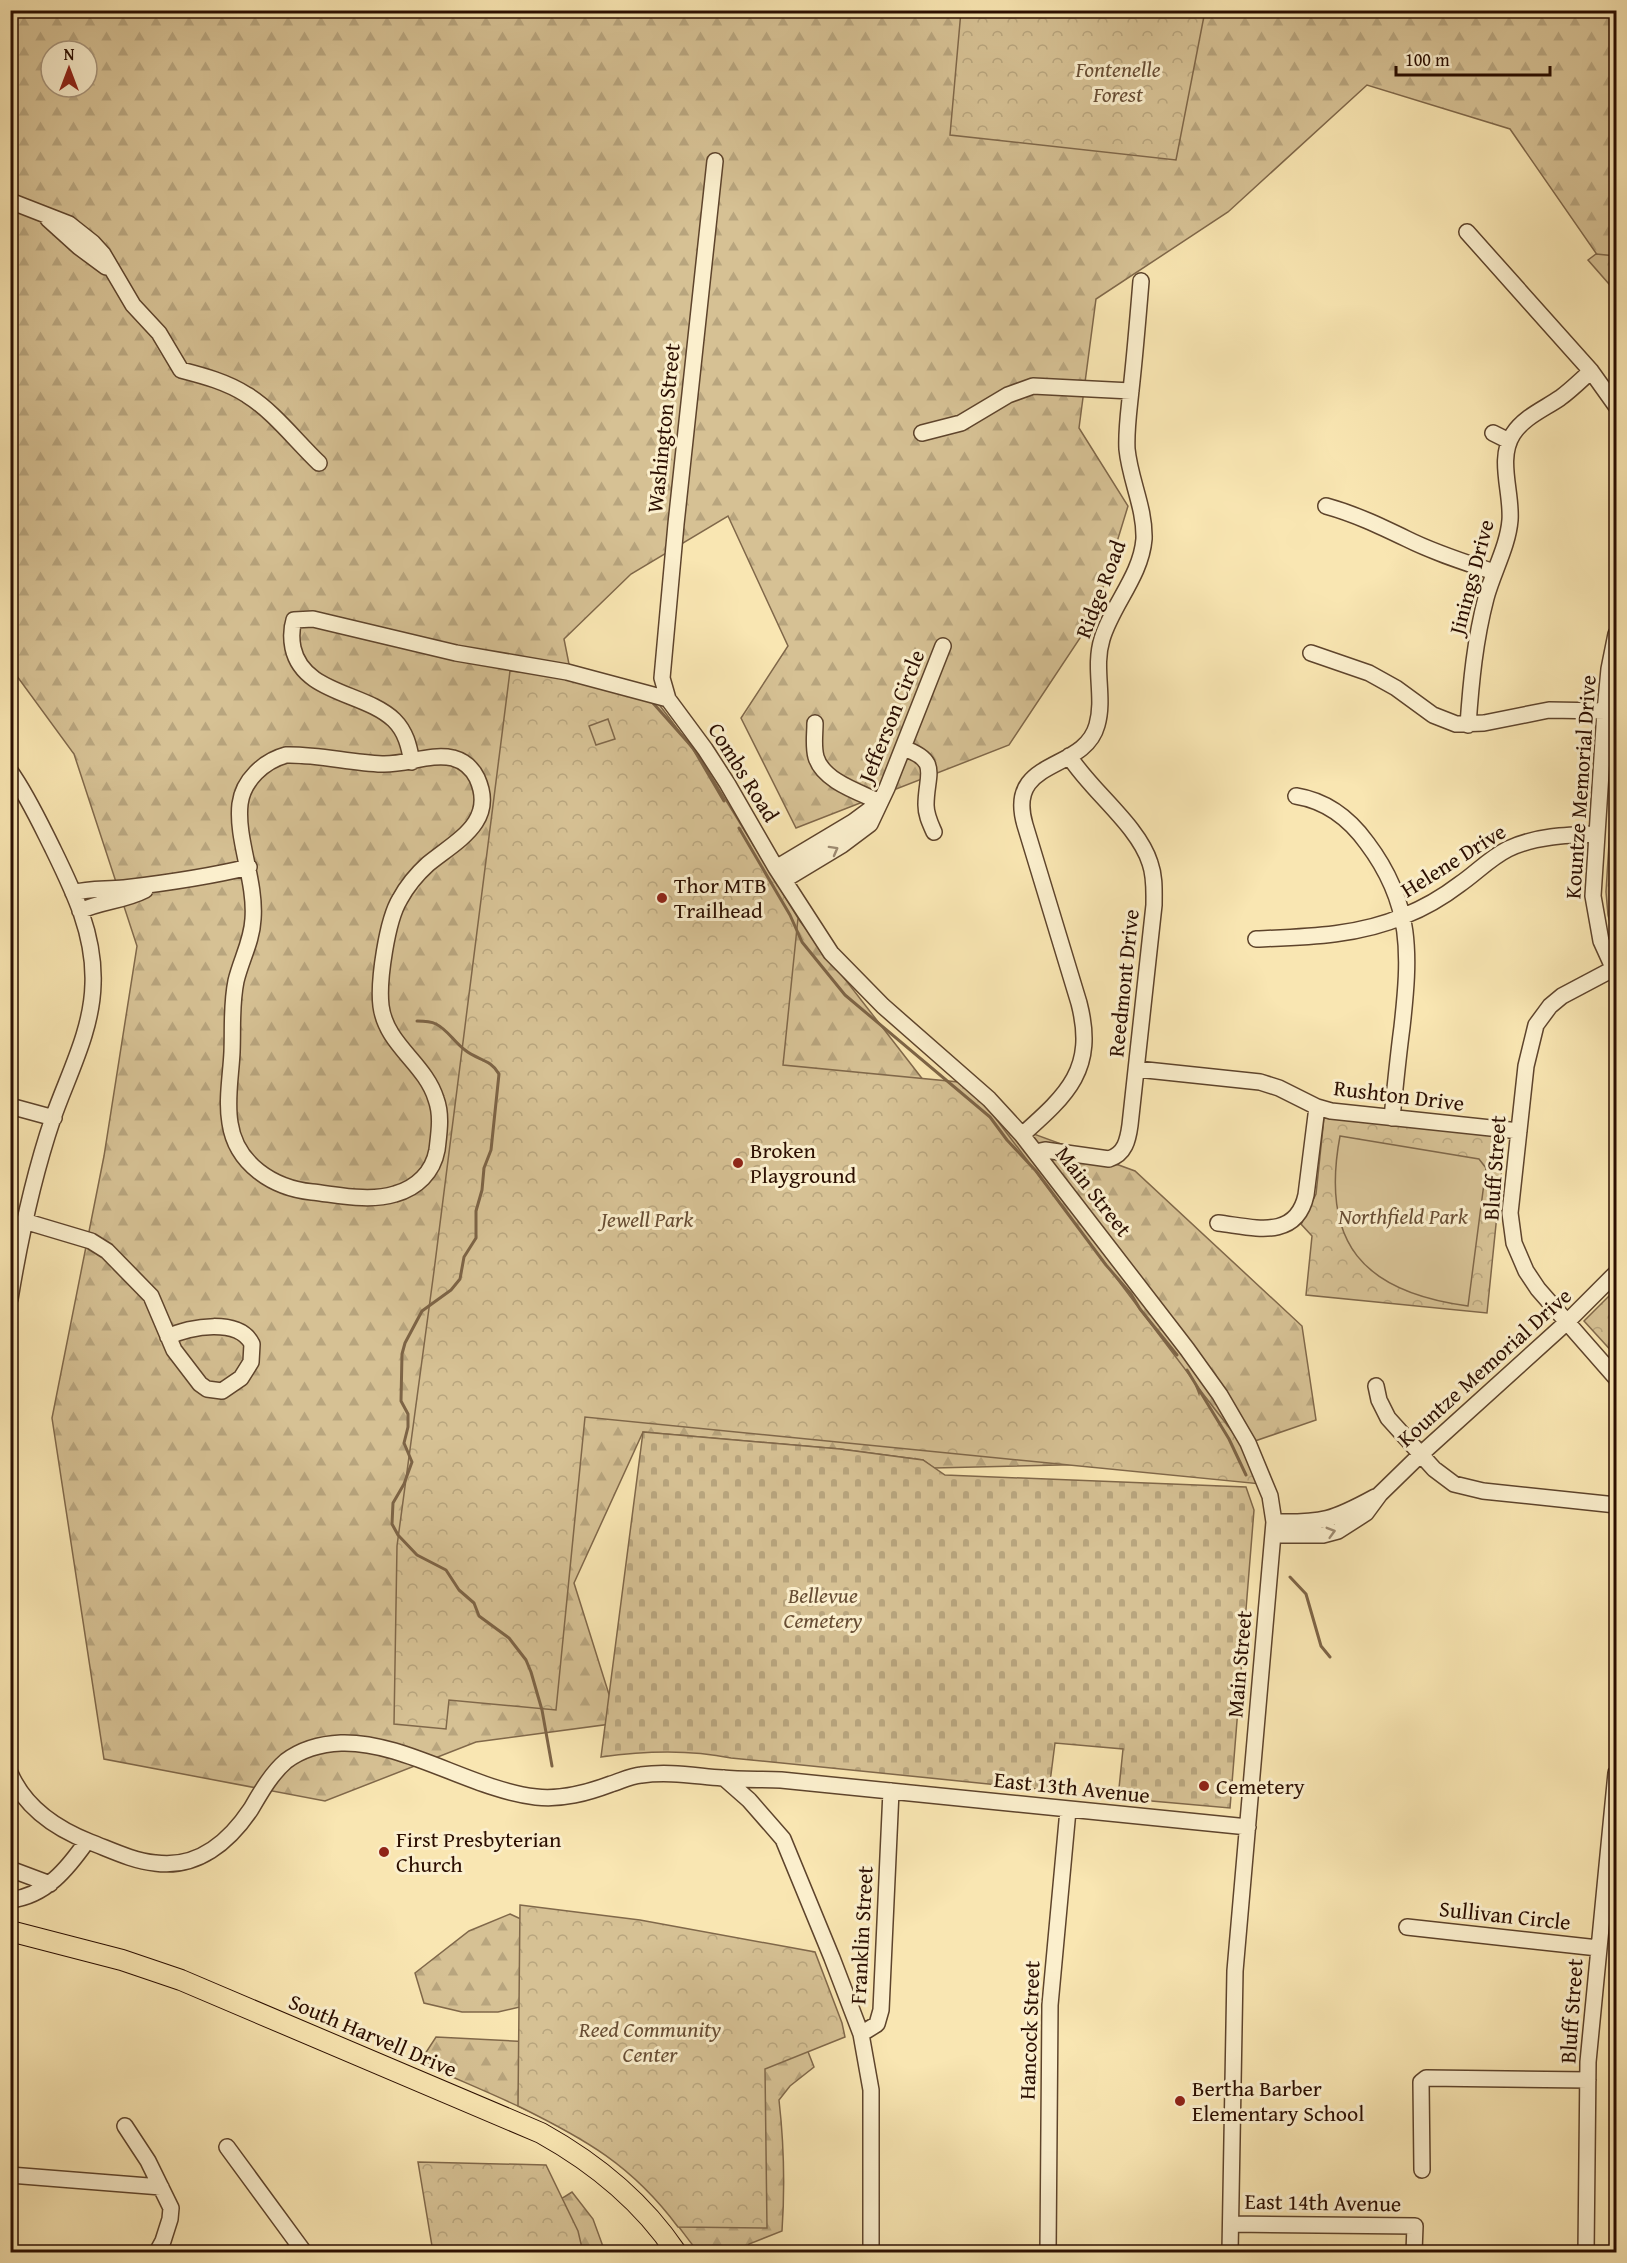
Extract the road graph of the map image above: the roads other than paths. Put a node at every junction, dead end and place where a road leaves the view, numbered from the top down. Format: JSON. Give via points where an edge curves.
{"nodes":[{"id":1,"x":715,"y":161,"type":"dead end"},
{"id":2,"x":10,"y":201,"type":"edge"},
{"id":3,"x":1467,"y":232,"type":"dead end"},
{"id":4,"x":1141,"y":281,"type":"dead end"},
{"id":5,"x":1591,"y":371,"type":"junction"},
{"id":6,"x":1131,"y":391,"type":"junction"},
{"id":7,"x":1617,"y":406,"type":"edge"},
{"id":8,"x":922,"y":433,"type":"dead end"},
{"id":9,"x":1493,"y":434,"type":"dead end"},
{"id":10,"x":1509,"y":441,"type":"junction"},
{"id":11,"x":318,"y":463,"type":"dead end"},
{"id":12,"x":1326,"y":506,"type":"dead end"},
{"id":13,"x":1494,"y":572,"type":"junction"},
{"id":14,"x":1617,"y":634,"type":"edge"},
{"id":15,"x":943,"y":646,"type":"dead end"},
{"id":16,"x":1311,"y":653,"type":"dead end"},
{"id":17,"x":668,"y":699,"type":"junction"},
{"id":18,"x":1605,"y":711,"type":"junction"},
{"id":19,"x":815,"y":723,"type":"dead end"},
{"id":20,"x":1468,"y":725,"type":"junction"},
{"id":21,"x":903,"y":748,"type":"junction"},
{"id":22,"x":1069,"y":756,"type":"junction"},
{"id":23,"x":412,"y":762,"type":"junction"},
{"id":24,"x":10,"y":771,"type":"edge"},
{"id":25,"x":1296,"y":796,"type":"dead end"},
{"id":26,"x":880,"y":802,"type":"junction"},
{"id":27,"x":934,"y":832,"type":"dead end"},
{"id":28,"x":1597,"y":834,"type":"junction"},
{"id":29,"x":249,"y":867,"type":"junction"},
{"id":30,"x":780,"y":874,"type":"junction"},
{"id":31,"x":158,"y":883,"type":"junction"},
{"id":32,"x":73,"y":893,"type":"junction"},
{"id":33,"x":80,"y":911,"type":"junction"},
{"id":34,"x":1403,"y":916,"type":"junction"},
{"id":35,"x":1256,"y":939,"type":"dead end"},
{"id":36,"x":1615,"y":972,"type":"edge"},
{"id":37,"x":1137,"y":1069,"type":"junction"},
{"id":38,"x":10,"y":1106,"type":"edge"},
{"id":39,"x":1317,"y":1107,"type":"junction"},
{"id":40,"x":54,"y":1118,"type":"junction"},
{"id":41,"x":1392,"y":1118,"type":"junction"},
{"id":42,"x":1519,"y":1131,"type":"junction"},
{"id":43,"x":1022,"y":1135,"type":"junction"},
{"id":44,"x":1036,"y":1152,"type":"junction"},
{"id":45,"x":24,"y":1221,"type":"junction"},
{"id":46,"x":1218,"y":1223,"type":"dead end"},
{"id":47,"x":1617,"y":1273,"type":"edge"},
{"id":48,"x":10,"y":1299,"type":"edge"},
{"id":49,"x":1567,"y":1322,"type":"junction"},
{"id":50,"x":168,"y":1337,"type":"junction"},
{"id":51,"x":1617,"y":1378,"type":"edge"},
{"id":52,"x":1376,"y":1386,"type":"dead end"},
{"id":53,"x":1420,"y":1455,"type":"junction"},
{"id":54,"x":1617,"y":1504,"type":"edge"},
{"id":55,"x":1274,"y":1528,"type":"junction"},
{"id":56,"x":10,"y":1773,"type":"edge"},
{"id":57,"x":1617,"y":1773,"type":"edge"},
{"id":58,"x":724,"y":1778,"type":"junction"},
{"id":59,"x":891,"y":1791,"type":"junction"},
{"id":60,"x":1068,"y":1810,"type":"junction"},
{"id":61,"x":1248,"y":1827,"type":"junction"},
{"id":62,"x":87,"y":1841,"type":"junction"},
{"id":63,"x":10,"y":1869,"type":"edge"},
{"id":64,"x":50,"y":1884,"type":"junction"},
{"id":65,"x":10,"y":1900,"type":"edge"},
{"id":66,"x":1407,"y":1927,"type":"dead end"},
{"id":67,"x":10,"y":1931,"type":"edge"},
{"id":68,"x":1598,"y":1948,"type":"junction"},
{"id":69,"x":861,"y":2034,"type":"junction"},
{"id":70,"x":1588,"y":2080,"type":"junction"},
{"id":71,"x":125,"y":2126,"type":"dead end"},
{"id":72,"x":227,"y":2147,"type":"dead end"},
{"id":73,"x":1422,"y":2170,"type":"dead end"},
{"id":74,"x":10,"y":2175,"type":"edge"},
{"id":75,"x":161,"y":2187,"type":"junction"},
{"id":76,"x":1231,"y":2224,"type":"junction"},
{"id":77,"x":157,"y":2253,"type":"edge"},
{"id":78,"x":304,"y":2253,"type":"edge"},
{"id":79,"x":676,"y":2253,"type":"edge"},
{"id":80,"x":871,"y":2253,"type":"edge"},
{"id":81,"x":1048,"y":2253,"type":"edge"},
{"id":82,"x":1230,"y":2253,"type":"edge"},
{"id":83,"x":1414,"y":2253,"type":"edge"},
{"id":84,"x":1586,"y":2253,"type":"edge"}],
"edges":[{"from":1,"to":17,"type":"street","name":"Washington Street","via":[[662,678]]},
{"from":2,"to":11,"type":"street","via":[[39,211],[114,273],[182,370],[212,378],[246,394]]},
{"from":3,"to":5,"type":"street"},
{"from":4,"to":6,"type":"street","name":"Ridge Road"},
{"from":5,"to":7,"type":"street"},
{"from":5,"to":10,"type":"street","via":[[1563,396],[1529,418]]},
{"from":6,"to":8,"type":"street","via":[[1033,387],[1008,395],[961,423]]},
{"from":6,"to":22,"type":"street","name":"Ridge Road","via":[[1127,450],[1143,524],[1142,550],[1099,648],[1099,714],[1094,735]]},
{"from":9,"to":10,"type":"street"},
{"from":10,"to":13,"type":"street","name":"Jinings Drive","via":[[1506,462],[1510,521]]},
{"from":12,"to":13,"type":"street","via":[[1370,520],[1407,539]]},
{"from":13,"to":20,"type":"street","name":"Jinings Drive","via":[[1477,636]]},
{"from":14,"to":18,"type":"street","name":"Kountze Memorial Drive"},
{"from":15,"to":21,"type":"street","name":"Jefferson Circle"},
{"from":16,"to":20,"type":"street","via":[[1369,673],[1433,715]]},
{"from":17,"to":23,"type":"street","via":[[567,672],[456,653],[313,619],[294,620],[292,644],[305,672],[384,712],[405,736]]},
{"from":17,"to":30,"type":"street","name":"Combs Road","via":[[727,783]]},
{"from":18,"to":20,"type":"street","via":[[1549,710]]},
{"from":18,"to":28,"type":"street","name":"Kountze Memorial Drive"},
{"from":19,"to":26,"type":"street","via":[[815,755],[819,765]]},
{"from":21,"to":26,"type":"street","name":"Jefferson Circle"},
{"from":21,"to":27,"type":"street","via":[[928,761],[926,807]]},
{"from":22,"to":37,"type":"street","name":"Reedmont Drive","via":[[1138,839],[1153,874],[1154,905]]},
{"from":22,"to":43,"type":"street","name":"Ridge Road","via":[[1031,780],[1021,807],[1079,1003],[1085,1042],[1080,1066],[1070,1085],[1051,1110]]},
{"from":23,"to":29,"type":"street","via":[[379,764],[297,755],[269,762],[247,784],[240,803]]},
{"from":23,"to":29,"type":"street","via":[[443,757],[469,766],[478,781],[481,807],[472,829],[411,883],[397,903],[387,935],[380,1001],[384,1020],[391,1036],[432,1088],[439,1110],[432,1165],[410,1189],[375,1198],[298,1189],[259,1173],[236,1144],[229,1112],[232,1008],[236,980],[252,931]]},
{"from":24,"to":32,"type":"street","via":[[39,819]]},
{"from":25,"to":34,"type":"street","via":[[1329,806],[1362,836],[1383,865]]},
{"from":26,"to":30,"type":"street","name":"Jefferson Circle","via":[[870,824],[860,834]]},
{"from":28,"to":34,"type":"street","name":"Helene Drive","via":[[1541,838],[1516,846],[1493,858],[1445,895]]},
{"from":28,"to":36,"type":"street","name":"Kountze Memorial Drive","via":[[1594,908],[1601,941]]},
{"from":29,"to":31,"type":"street"},
{"from":30,"to":43,"type":"street","name":"Combs Road","via":[[819,937],[846,970],[989,1099]]},
{"from":31,"to":32,"type":"street"},
{"from":31,"to":33,"type":"street","via":[[129,898],[102,902]]},
{"from":32,"to":33,"type":"street"},
{"from":33,"to":40,"type":"street","via":[[92,954],[92,1000],[83,1038]]},
{"from":34,"to":35,"type":"street","name":"Helene Drive","via":[[1342,933]]},
{"from":34,"to":41,"type":"street","via":[[1407,978]]},
{"from":36,"to":42,"type":"street","name":"Bluff Street","via":[[1562,996],[1536,1025],[1526,1066]]},
{"from":37,"to":39,"type":"street","name":"Rushton Drive","via":[[1260,1082]]},
{"from":37,"to":44,"type":"street","name":"Reedmont Drive","via":[[1129,1134],[1121,1152],[1102,1159],[1046,1150]]},
{"from":38,"to":40,"type":"street"},
{"from":39,"to":41,"type":"street","name":"Rushton Drive"},
{"from":39,"to":46,"type":"street","via":[[1306,1195],[1294,1220],[1267,1228]]},
{"from":40,"to":45,"type":"street"},
{"from":41,"to":42,"type":"street","name":"Rushton Drive"},
{"from":42,"to":49,"type":"street","name":"Bluff Street","via":[[1510,1213],[1514,1243],[1538,1289]]},
{"from":43,"to":44,"type":"street","name":"Combs Road"},
{"from":44,"to":55,"type":"street","name":"Main Street","via":[[1220,1395],[1258,1465],[1270,1496]]},
{"from":45,"to":48,"type":"street"},
{"from":45,"to":50,"type":"street","via":[[91,1241],[107,1251],[151,1296]]},
{"from":47,"to":49,"type":"street","name":"Kountze Memorial Drive"},
{"from":49,"to":51,"type":"street","name":"Bluff Street"},
{"from":49,"to":53,"type":"street","name":"Kountze Memorial Drive"},
{"from":50,"to":50,"type":"street","via":[[181,1362],[200,1383],[215,1391],[231,1387],[251,1362],[252,1344],[242,1332],[202,1327]]},
{"from":52,"to":53,"type":"street","via":[[1388,1418]]},
{"from":53,"to":54,"type":"street","via":[[1445,1478],[1468,1488]]},
{"from":53,"to":55,"type":"street","name":"Kountze Memorial Drive","via":[[1366,1513],[1338,1531],[1323,1534]]},
{"from":55,"to":61,"type":"street","name":"Main Street"},
{"from":56,"to":62,"type":"street","name":"East 13th Avenue","via":[[23,1795],[43,1816]]},
{"from":57,"to":68,"type":"street","name":"Bluff Street"},
{"from":58,"to":59,"type":"street","name":"East 13th Avenue"},
{"from":58,"to":62,"type":"street","name":"East 13th Avenue","via":[[678,1772],[641,1775],[581,1794],[535,1797],[502,1790],[376,1747],[326,1744],[286,1761],[223,1843],[196,1858],[171,1864],[153,1863]]},
{"from":58,"to":69,"type":"street","via":[[783,1839]]},
{"from":59,"to":60,"type":"street","name":"East 13th Avenue"},
{"from":59,"to":69,"type":"street","name":"Franklin Street","via":[[881,2010],[877,2024]]},
{"from":60,"to":61,"type":"street","name":"East 13th Avenue"},
{"from":60,"to":81,"type":"street","name":"Hancock Street","via":[[1050,2005]]},
{"from":61,"to":76,"type":"street","name":"Main Street","via":[[1233,1999]]},
{"from":62,"to":64,"type":"street"},
{"from":63,"to":64,"type":"street"},
{"from":64,"to":65,"type":"street","via":[[35,1894]]},
{"from":66,"to":68,"type":"street","name":"Sullivan Circle"},
{"from":67,"to":79,"type":"main road","name":"South Harvell Drive","via":[[181,1980],[541,2133],[616,2184],[648,2216]]},
{"from":68,"to":70,"type":"street","name":"Bluff Street"},
{"from":69,"to":80,"type":"street","name":"Franklin Street","via":[[871,2090]]},
{"from":70,"to":73,"type":"street","via":[[1425,2078],[1421,2082]]},
{"from":70,"to":84,"type":"street","name":"Bluff Street"},
{"from":71,"to":75,"type":"street"},
{"from":72,"to":78,"type":"street"},
{"from":74,"to":75,"type":"street"},
{"from":75,"to":77,"type":"street","via":[[171,2208]]},
{"from":76,"to":82,"type":"street","name":"Main Street"},
{"from":76,"to":83,"type":"street","name":"East 14th Avenue","via":[[1415,2226]]}]}
